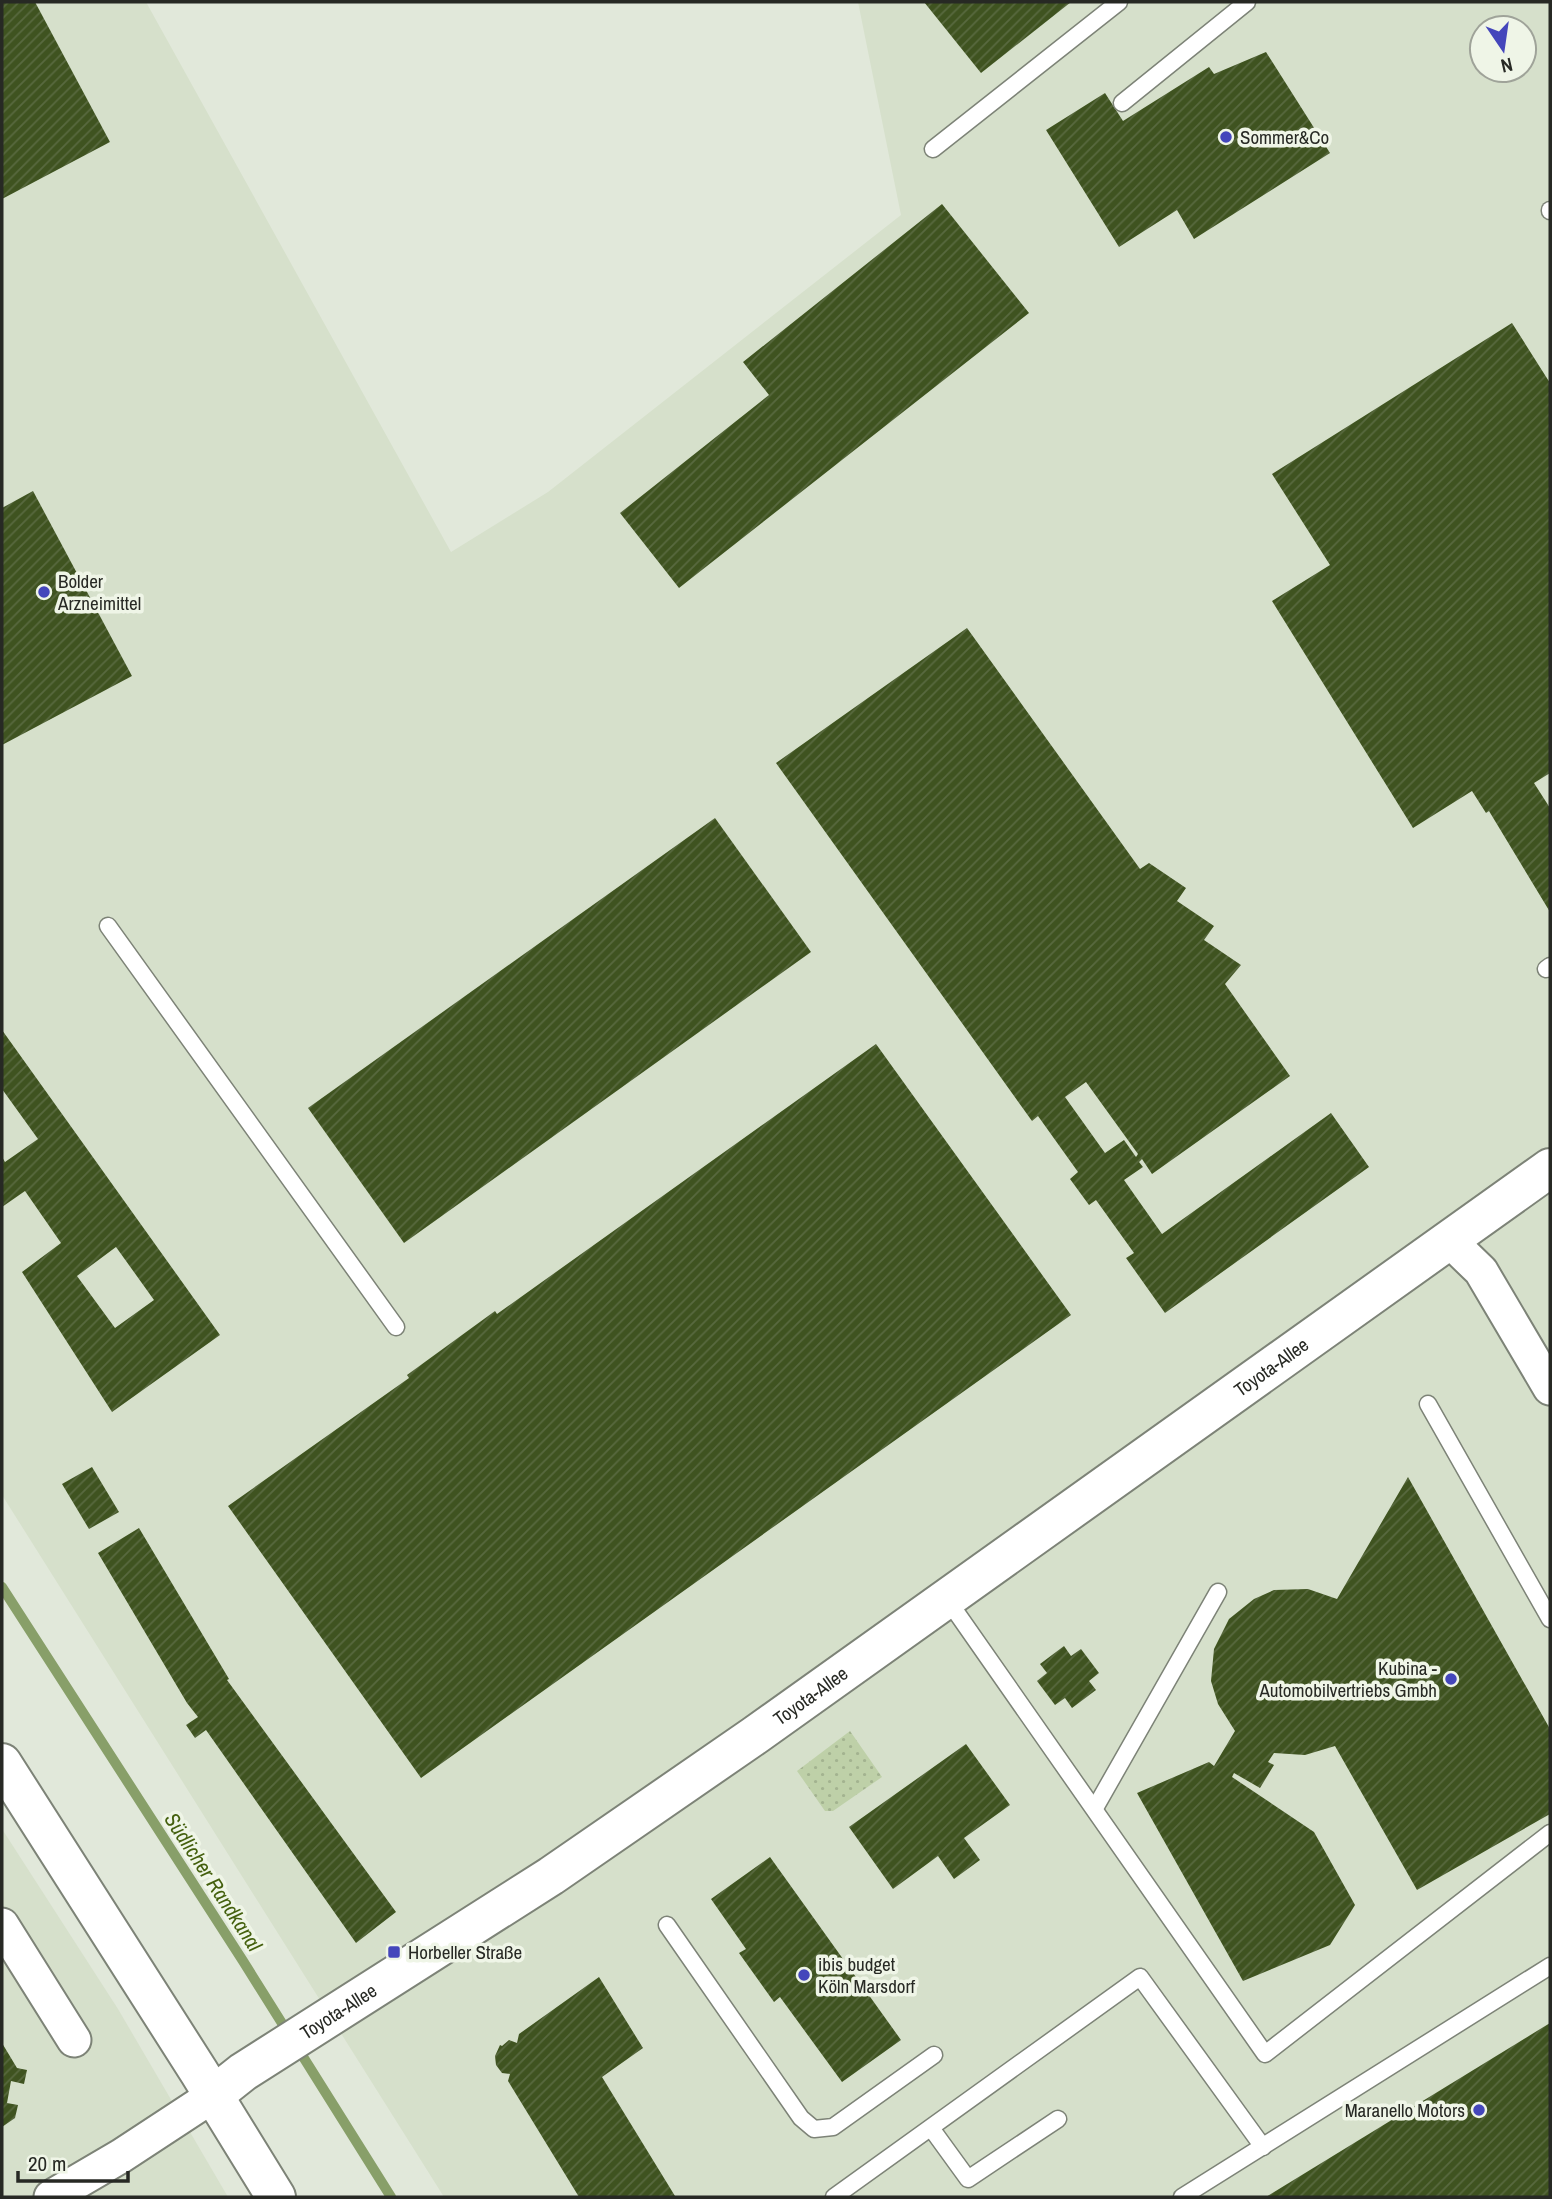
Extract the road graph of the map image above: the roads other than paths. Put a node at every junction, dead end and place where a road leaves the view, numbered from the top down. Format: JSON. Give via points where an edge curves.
{"nodes":[{"id":1,"x":1119,"y":2,"type":"edge"},
{"id":2,"x":1247,"y":2,"type":"edge"},
{"id":3,"x":1122,"y":103,"type":"dead end"},
{"id":4,"x":933,"y":149,"type":"dead end"},
{"id":5,"x":108,"y":926,"type":"dead end"},
{"id":6,"x":1550,"y":1168,"type":"edge"},
{"id":7,"x":1449,"y":1240,"type":"junction"},
{"id":8,"x":396,"y":1328,"type":"dead end"},
{"id":9,"x":1550,"y":1388,"type":"edge"},
{"id":10,"x":1428,"y":1404,"type":"dead end"},
{"id":11,"x":1218,"y":1592,"type":"dead end"},
{"id":12,"x":947,"y":1599,"type":"junction"},
{"id":13,"x":1550,"y":1619,"type":"edge"},
{"id":14,"x":2,"y":1763,"type":"edge"},
{"id":15,"x":1095,"y":1808,"type":"junction"},
{"id":16,"x":1550,"y":1833,"type":"edge"},
{"id":17,"x":2,"y":1925,"type":"edge"},
{"id":18,"x":667,"y":1925,"type":"dead end"},
{"id":19,"x":1550,"y":1966,"type":"edge"},
{"id":20,"x":74,"y":2040,"type":"dead end"},
{"id":21,"x":934,"y":2055,"type":"dead end"},
{"id":22,"x":214,"y":2095,"type":"junction"},
{"id":23,"x":1058,"y":2119,"type":"dead end"},
{"id":24,"x":931,"y":2128,"type":"junction"},
{"id":25,"x":1263,"y":2147,"type":"junction"},
{"id":26,"x":51,"y":2197,"type":"edge"},
{"id":27,"x":276,"y":2197,"type":"edge"},
{"id":28,"x":834,"y":2197,"type":"edge"},
{"id":29,"x":1182,"y":2197,"type":"edge"}],
"edges":[{"from":1,"to":4,"type":"lane"},
{"from":2,"to":3,"type":"lane"},
{"from":5,"to":8,"type":"lane"},
{"from":6,"to":7,"type":"street","name":"Toyota-Allee"},
{"from":7,"to":9,"type":"street","via":[[1481,1271]]},
{"from":7,"to":12,"type":"street","name":"Toyota-Allee"},
{"from":10,"to":13,"type":"lane"},
{"from":11,"to":15,"type":"lane"},
{"from":12,"to":15,"type":"lane"},
{"from":12,"to":22,"type":"street","name":"Toyota-Allee","via":[[551,1876]]},
{"from":14,"to":22,"type":"street"},
{"from":15,"to":16,"type":"lane","via":[[1265,2054]]},
{"from":17,"to":20,"type":"street"},
{"from":18,"to":21,"type":"lane","via":[[801,2118],[814,2129],[833,2127]]},
{"from":19,"to":25,"type":"lane"},
{"from":22,"to":26,"type":"street","name":"Toyota-Allee"},
{"from":22,"to":27,"type":"street"},
{"from":23,"to":24,"type":"lane","via":[[968,2179]]},
{"from":24,"to":25,"type":"lane","via":[[1140,1977]]},
{"from":24,"to":28,"type":"lane"},
{"from":25,"to":29,"type":"lane"}]}
